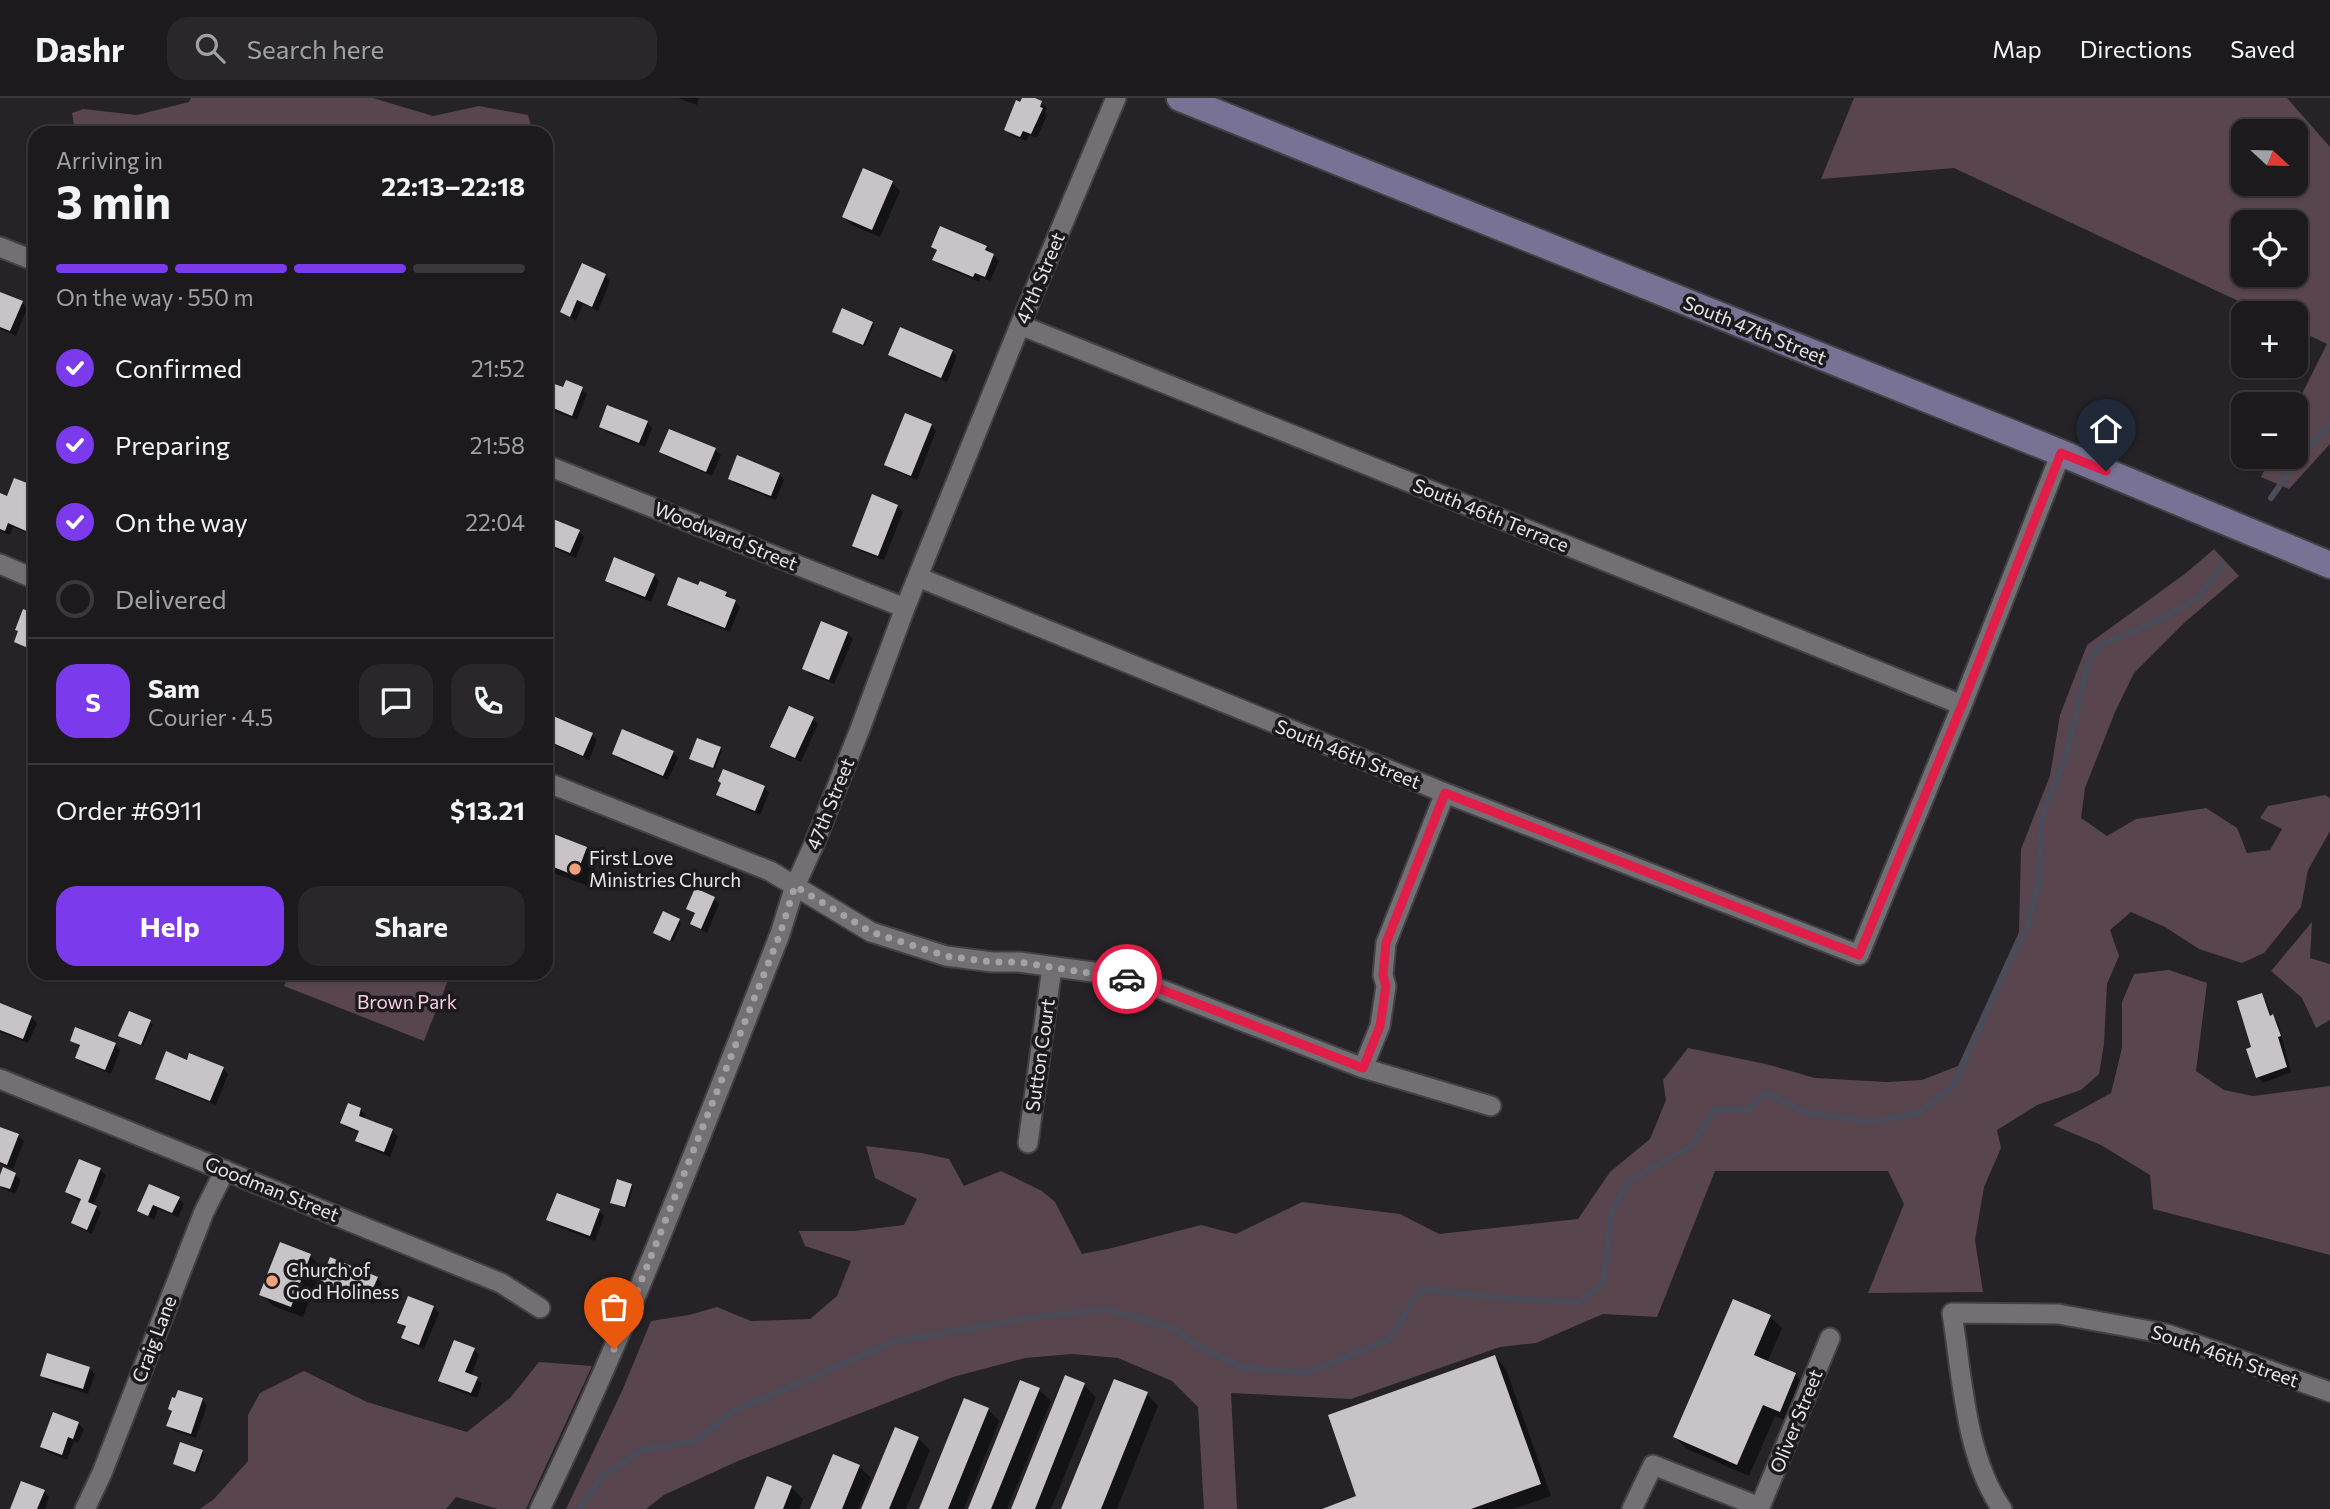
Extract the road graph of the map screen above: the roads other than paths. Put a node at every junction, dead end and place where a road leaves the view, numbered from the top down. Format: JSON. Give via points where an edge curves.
{"nodes":[{"id":1,"x":1116,"y":98,"type":"edge"},
{"id":2,"x":1180,"y":98,"type":"edge"},
{"id":3,"x":0,"y":247,"type":"edge"},
{"id":4,"x":28,"y":258,"type":"edge"},
{"id":5,"x":1020,"y":325,"type":"junction"},
{"id":6,"x":2061,"y":453,"type":"junction"},
{"id":7,"x":553,"y":467,"type":"edge"},
{"id":8,"x":0,"y":564,"type":"edge"},
{"id":9,"x":2330,"y":565,"type":"edge"},
{"id":10,"x":28,"y":576,"type":"edge"},
{"id":11,"x":918,"y":578,"type":"junction"},
{"id":12,"x":905,"y":608,"type":"junction"},
{"id":13,"x":1962,"y":705,"type":"junction"},
{"id":14,"x":553,"y":785,"type":"edge"},
{"id":15,"x":1445,"y":793,"type":"junction"},
{"id":16,"x":795,"y":886,"type":"junction"},
{"id":17,"x":1052,"y":967,"type":"junction"},
{"id":18,"x":1363,"y":1068,"type":"junction"},
{"id":19,"x":0,"y":1079,"type":"edge"},
{"id":20,"x":1491,"y":1106,"type":"dead end"},
{"id":21,"x":1028,"y":1143,"type":"dead end"},
{"id":22,"x":225,"y":1170,"type":"junction"},
{"id":23,"x":540,"y":1308,"type":"dead end"},
{"id":24,"x":1830,"y":1338,"type":"dead end"},
{"id":25,"x":2330,"y":1392,"type":"edge"},
{"id":26,"x":85,"y":1509,"type":"edge"},
{"id":27,"x":540,"y":1509,"type":"edge"},
{"id":28,"x":1632,"y":1509,"type":"edge"},
{"id":29,"x":2002,"y":1509,"type":"edge"}],
"edges":[{"from":1,"to":5,"type":"street","name":"47th Street"},
{"from":2,"to":6,"type":"main road","name":"South 47th Street"},
{"from":3,"to":4,"type":"street"},
{"from":5,"to":11,"type":"street","name":"47th Street"},
{"from":5,"to":13,"type":"street","name":"South 46th Terrace"},
{"from":6,"to":9,"type":"main road","name":"South 47th Street"},
{"from":6,"to":13,"type":"street"},
{"from":7,"to":12,"type":"street","name":"Woodward Street"},
{"from":8,"to":10,"type":"street"},
{"from":11,"to":12,"type":"street","name":"47th Street"},
{"from":11,"to":15,"type":"street","name":"South 46th Street"},
{"from":12,"to":16,"type":"street","name":"47th Street"},
{"from":13,"to":15,"type":"street","name":"South 46th Street","via":[[1859,955]]},
{"from":14,"to":16,"type":"street","via":[[770,871]]},
{"from":15,"to":18,"type":"street","via":[[1386,943],[1380,1026]]},
{"from":16,"to":17,"type":"street","via":[[871,932],[946,956]]},
{"from":16,"to":27,"type":"street","name":"47th Street","via":[[667,1221],[596,1391]]},
{"from":17,"to":18,"type":"street","via":[[1147,984]]},
{"from":17,"to":21,"type":"street","name":"Sutton Court"},
{"from":18,"to":20,"type":"street"},
{"from":19,"to":22,"type":"street","name":"Goodman Street"},
{"from":22,"to":23,"type":"street","name":"Goodman Street","via":[[501,1283]]},
{"from":22,"to":26,"type":"street","name":"Craig Lane"},
{"from":24,"to":28,"type":"street","name":"Oliver Street","via":[[1760,1507],[1653,1465]]},
{"from":25,"to":29,"type":"street","name":"South 46th Street","via":[[2167,1334],[2058,1314],[1952,1313],[1973,1442]]}]}
